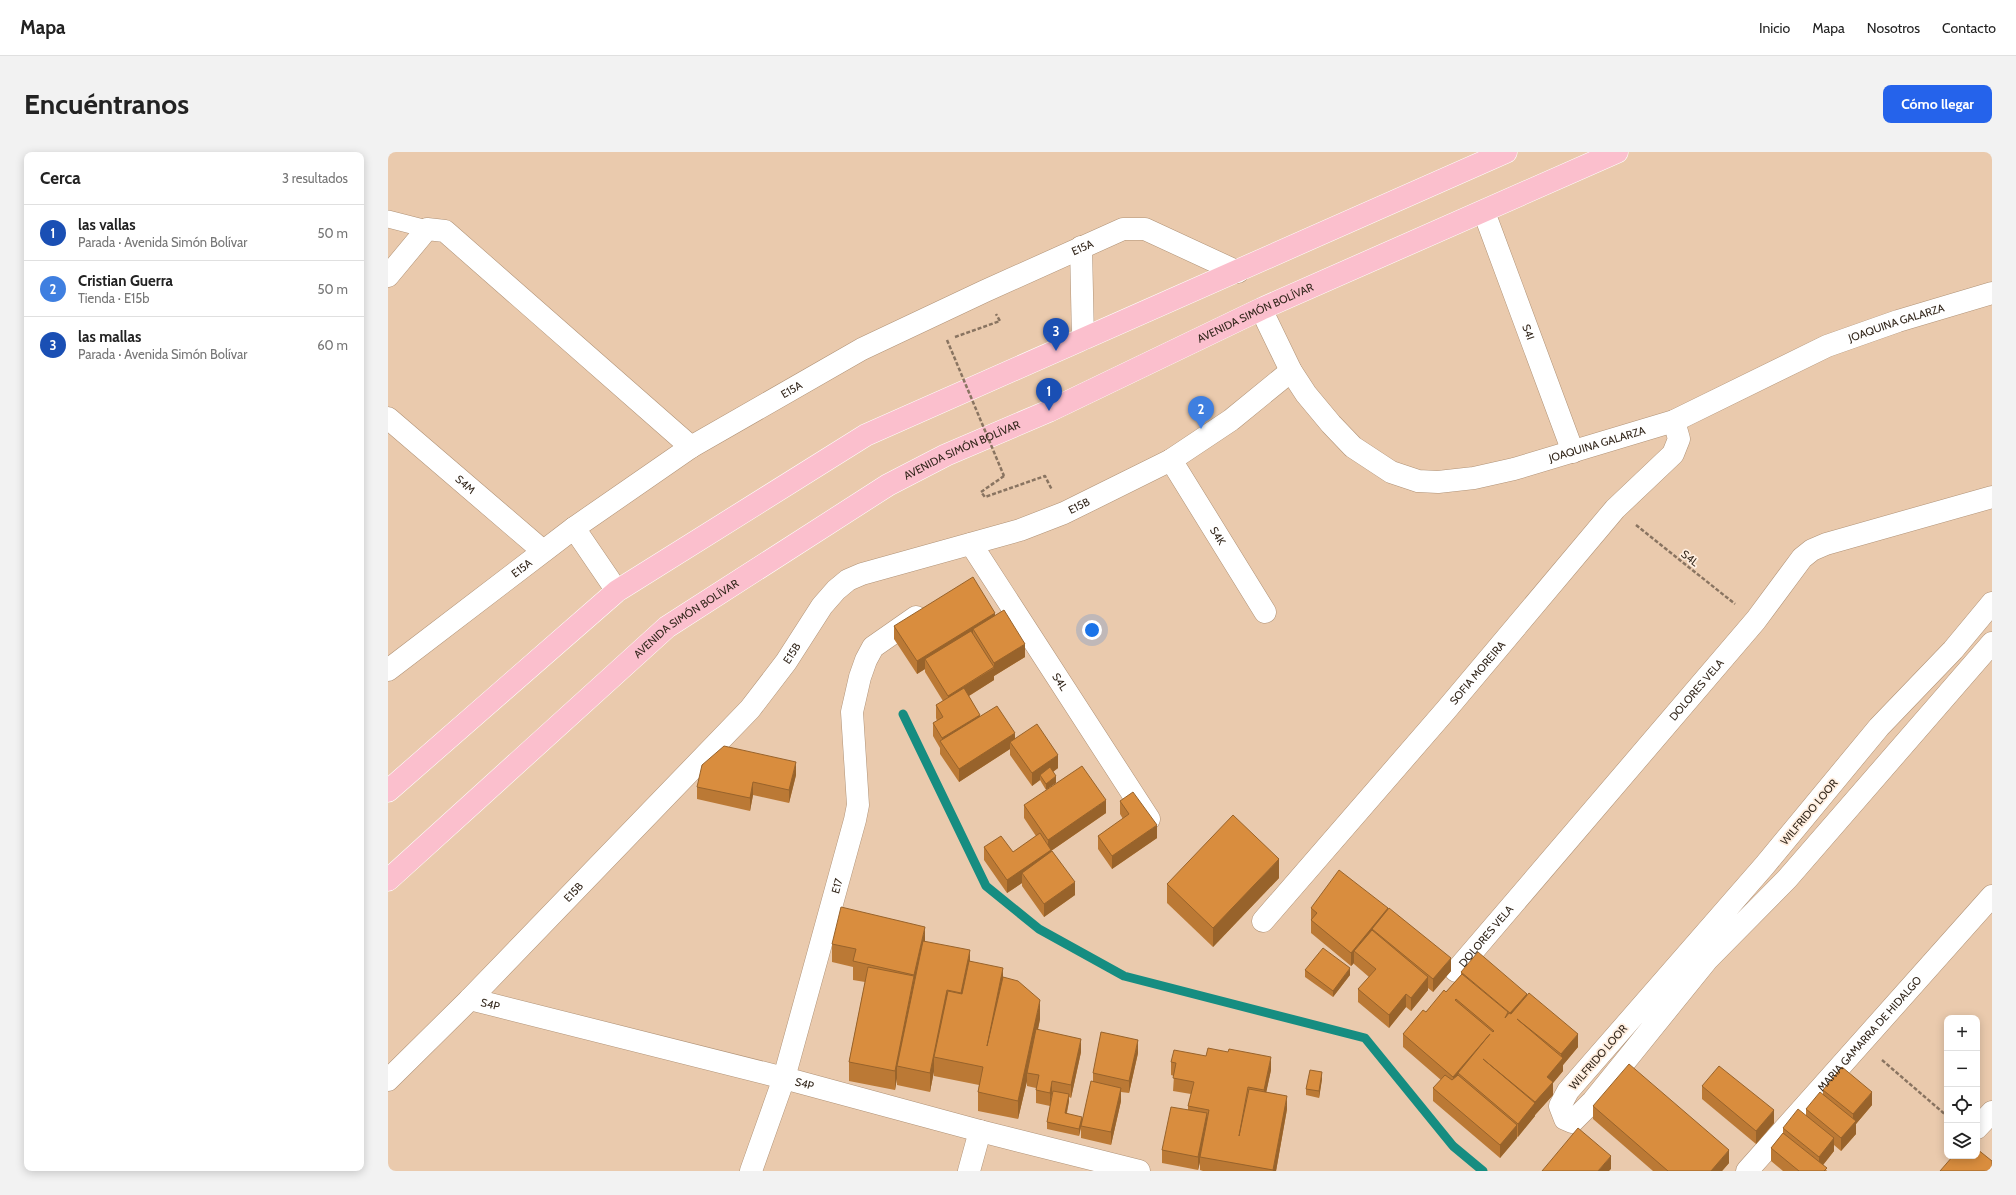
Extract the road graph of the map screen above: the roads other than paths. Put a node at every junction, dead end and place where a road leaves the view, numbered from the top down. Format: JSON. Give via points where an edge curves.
{"nodes":[{"id":1,"x":1506,"y":152,"type":"edge"},
{"id":2,"x":1617,"y":152,"type":"edge"},
{"id":3,"x":1484,"y":212,"type":"junction"},
{"id":4,"x":388,"y":219,"type":"edge"},
{"id":5,"x":427,"y":229,"type":"junction"},
{"id":6,"x":1081,"y":247,"type":"junction"},
{"id":7,"x":1238,"y":272,"type":"junction"},
{"id":8,"x":388,"y":276,"type":"edge"},
{"id":9,"x":1992,"y":293,"type":"edge"},
{"id":10,"x":1261,"y":309,"type":"junction"},
{"id":11,"x":1083,"y":339,"type":"junction"},
{"id":12,"x":1291,"y":371,"type":"junction"},
{"id":13,"x":388,"y":418,"type":"edge"},
{"id":14,"x":1674,"y":421,"type":"junction"},
{"id":15,"x":691,"y":447,"type":"junction"},
{"id":16,"x":1572,"y":452,"type":"junction"},
{"id":17,"x":1172,"y":460,"type":"junction"},
{"id":18,"x":1992,"y":497,"type":"edge"},
{"id":19,"x":574,"y":528,"type":"junction"},
{"id":20,"x":971,"y":544,"type":"junction"},
{"id":21,"x":543,"y":551,"type":"junction"},
{"id":22,"x":617,"y":591,"type":"junction"},
{"id":23,"x":1992,"y":603,"type":"edge"},
{"id":24,"x":1265,"y":612,"type":"dead end"},
{"id":25,"x":916,"y":617,"type":"edge"},
{"id":26,"x":1992,"y":643,"type":"edge"},
{"id":27,"x":388,"y":670,"type":"edge"},
{"id":28,"x":388,"y":791,"type":"edge"},
{"id":29,"x":1150,"y":820,"type":"edge"},
{"id":30,"x":388,"y":880,"type":"edge"},
{"id":31,"x":1992,"y":896,"type":"edge"},
{"id":32,"x":1263,"y":921,"type":"dead end"},
{"id":33,"x":1456,"y":971,"type":"dead end"},
{"id":34,"x":470,"y":999,"type":"junction"},
{"id":35,"x":784,"y":1078,"type":"junction"},
{"id":36,"x":388,"y":1080,"type":"edge"},
{"id":37,"x":1992,"y":1112,"type":"edge"},
{"id":38,"x":1980,"y":1125,"type":"edge"},
{"id":39,"x":980,"y":1131,"type":"junction"},
{"id":40,"x":751,"y":1171,"type":"edge"},
{"id":41,"x":970,"y":1171,"type":"edge"},
{"id":42,"x":1138,"y":1171,"type":"edge"},
{"id":43,"x":1747,"y":1171,"type":"edge"}],
"edges":[{"from":1,"to":7,"type":"highway"},
{"from":2,"to":3,"type":"highway","name":"AVENIDA SIMÓN BOLÍVAR"},
{"from":3,"to":10,"type":"highway","name":"AVENIDA SIMÓN BOLÍVAR"},
{"from":3,"to":16,"type":"street","name":"S4I"},
{"from":4,"to":5,"type":"lane"},
{"from":5,"to":8,"type":"street"},
{"from":5,"to":15,"type":"street","via":[[445,231]]},
{"from":6,"to":7,"type":"street","name":"E15A","via":[[1123,229],[1145,230]]},
{"from":6,"to":11,"type":"street"},
{"from":6,"to":15,"type":"street","name":"E15A","via":[[862,349]]},
{"from":7,"to":11,"type":"highway"},
{"from":9,"to":14,"type":"street","name":"JOAQUINA GALARZA","via":[[1898,321],[1827,346]]},
{"from":10,"to":12,"type":"street","name":"JOAQUINA GALARZA"},
{"from":10,"to":30,"type":"highway","name":"AVENIDA SIMÓN BOLÍVAR","via":[[1050,411],[939,458],[888,484],[772,558],[667,627]]},
{"from":11,"to":22,"type":"highway","via":[[866,435]]},
{"from":12,"to":16,"type":"street","name":"JOAQUINA GALARZA","via":[[1317,408],[1353,447],[1386,469],[1407,478],[1438,482],[1467,479],[1514,469]]},
{"from":12,"to":17,"type":"street","name":"E15B","via":[[1231,420]]},
{"from":13,"to":21,"type":"street","name":"S4M"},
{"from":14,"to":16,"type":"street","name":"JOAQUINA GALARZA"},
{"from":14,"to":32,"type":"street","name":"SOFIA MOREIRA","via":[[1679,439],[1673,454],[1615,509],[1446,710]]},
{"from":15,"to":19,"type":"street","name":"E15A"},
{"from":17,"to":20,"type":"street","name":"E15B","via":[[1064,512],[1020,530]]},
{"from":17,"to":24,"type":"street","name":"S4K"},
{"from":18,"to":33,"type":"street","name":"DOLORES VELA","via":[[1812,550],[1802,558],[1756,620]]},
{"from":19,"to":21,"type":"street","name":"E15A"},
{"from":19,"to":22,"type":"street"},
{"from":20,"to":29,"type":"street","name":"S4L"},
{"from":20,"to":34,"type":"street","name":"E15B","via":[[862,574],[848,580],[836,590],[822,606],[786,662],[750,710]]},
{"from":21,"to":27,"type":"street","name":"E15A"},
{"from":22,"to":28,"type":"highway"},
{"from":23,"to":26,"type":"street","name":"WILFRIDO LOOR","via":[[1953,650],[1879,727],[1760,871],[1568,1091],[1560,1106],[1565,1119],[1572,1122],[1593,1101],[1707,960],[1787,879]]},
{"from":25,"to":35,"type":"street","name":"E17","via":[[873,647],[860,677],[852,712],[858,805]]},
{"from":31,"to":43,"type":"street","name":"MARIA GAMARRA DE HIDALGO"},
{"from":34,"to":35,"type":"street","name":"S4P"},
{"from":34,"to":36,"type":"street","name":"E15B"},
{"from":35,"to":39,"type":"street","name":"S4P"},
{"from":35,"to":40,"type":"street","name":"E17"},
{"from":37,"to":38,"type":"street"},
{"from":39,"to":41,"type":"street"},
{"from":39,"to":42,"type":"street","name":"S4P"}]}
